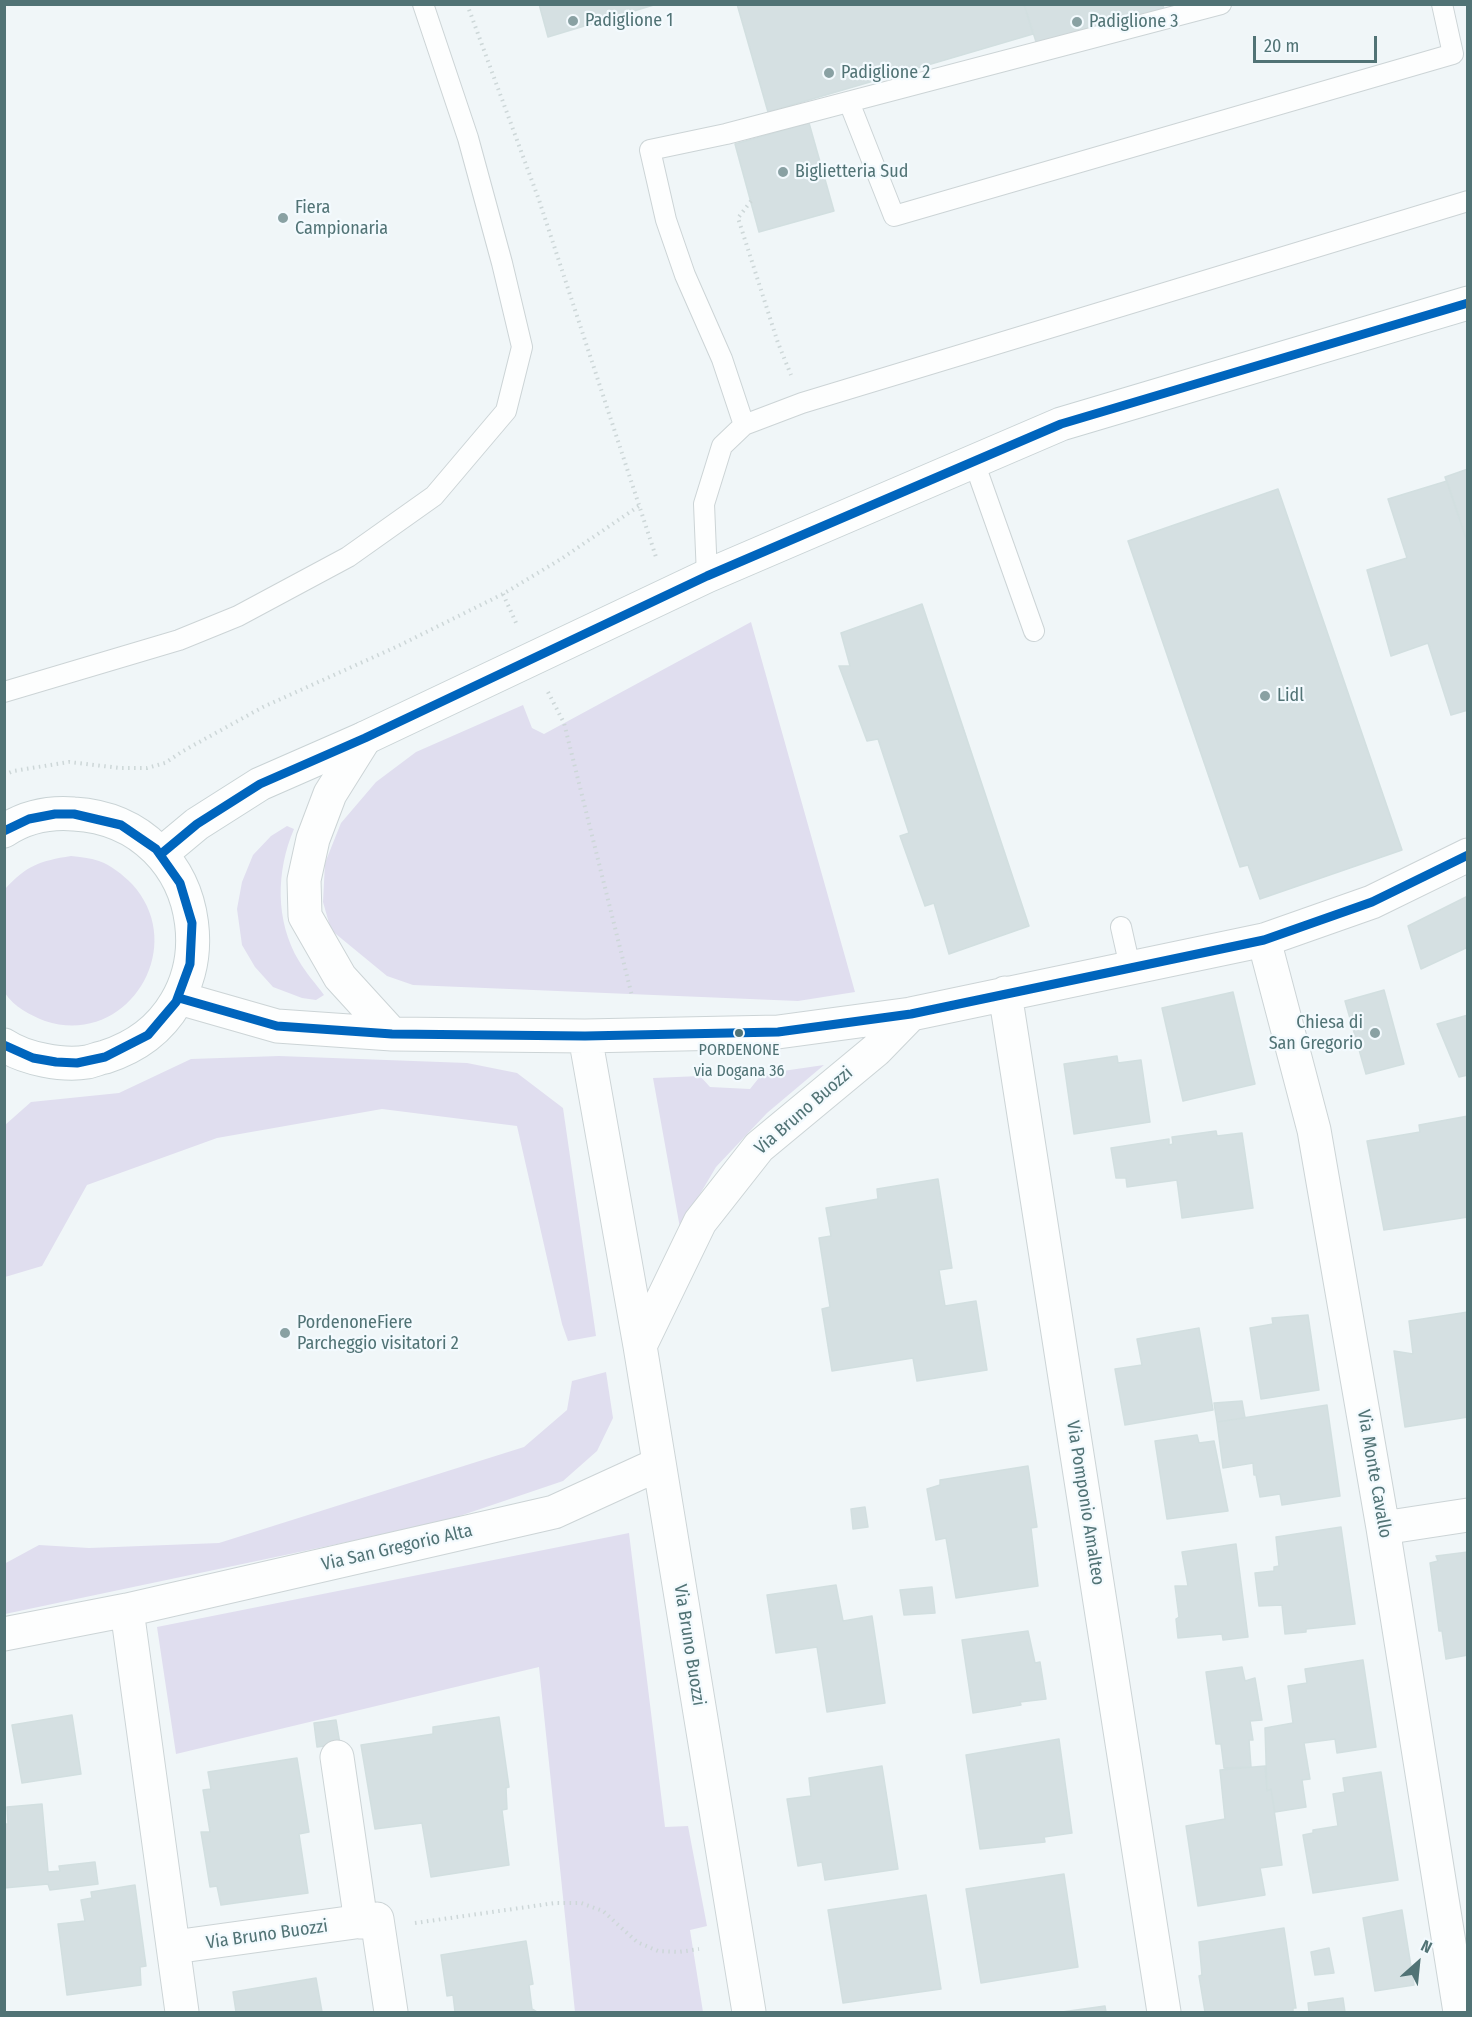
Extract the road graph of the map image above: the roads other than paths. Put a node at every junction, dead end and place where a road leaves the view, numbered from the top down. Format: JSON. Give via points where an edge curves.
{"nodes":[{"id":1,"x":423,"y":4,"type":"edge"},
{"id":2,"x":1221,"y":4,"type":"edge"},
{"id":3,"x":1442,"y":4,"type":"edge"},
{"id":4,"x":849,"y":102,"type":"junction"},
{"id":5,"x":1467,"y":201,"type":"edge"},
{"id":6,"x":1467,"y":303,"type":"edge"},
{"id":7,"x":744,"y":424,"type":"junction"},
{"id":8,"x":974,"y":462,"type":"junction"},
{"id":9,"x":707,"y":576,"type":"junction"},
{"id":10,"x":1034,"y":630,"type":"dead end"},
{"id":11,"x":4,"y":692,"type":"edge"},
{"id":12,"x":365,"y":738,"type":"junction"},
{"id":13,"x":4,"y":831,"type":"edge"},
{"id":14,"x":161,"y":854,"type":"junction"},
{"id":15,"x":1467,"y":855,"type":"edge"},
{"id":16,"x":1121,"y":927,"type":"dead end"},
{"id":17,"x":1264,"y":940,"type":"junction"},
{"id":18,"x":1130,"y":967,"type":"junction"},
{"id":19,"x":1005,"y":993,"type":"junction"},
{"id":20,"x":178,"y":998,"type":"junction"},
{"id":21,"x":912,"y":1014,"type":"junction"},
{"id":22,"x":392,"y":1035,"type":"junction"},
{"id":23,"x":585,"y":1036,"type":"junction"},
{"id":24,"x":7,"y":1052,"type":"edge"},
{"id":25,"x":640,"y":1346,"type":"junction"},
{"id":26,"x":659,"y":1464,"type":"junction"},
{"id":27,"x":1467,"y":1515,"type":"edge"},
{"id":28,"x":1383,"y":1528,"type":"junction"},
{"id":29,"x":127,"y":1610,"type":"junction"},
{"id":30,"x":4,"y":1634,"type":"edge"},
{"id":31,"x":337,"y":1757,"type":"dead end"},
{"id":32,"x":370,"y":1925,"type":"junction"},
{"id":33,"x":1457,"y":1928,"type":"edge"},
{"id":34,"x":174,"y":1947,"type":"junction"},
{"id":35,"x":182,"y":2013,"type":"edge"},
{"id":36,"x":391,"y":2013,"type":"edge"},
{"id":37,"x":749,"y":2013,"type":"edge"},
{"id":38,"x":1164,"y":2013,"type":"edge"},
{"id":39,"x":1460,"y":2013,"type":"edge"}],
"edges":[{"from":1,"to":11,"type":"lane","via":[[468,138],[522,347],[506,411],[435,496],[348,557],[238,616],[179,640]]},
{"from":2,"to":4,"type":"lane"},
{"from":3,"to":4,"type":"lane","via":[[1453,54],[894,216]]},
{"from":4,"to":7,"type":"lane","via":[[650,150],[666,220]]},
{"from":5,"to":7,"type":"lane"},
{"from":6,"to":8,"type":"street","via":[[1061,424]]},
{"from":7,"to":9,"type":"lane","via":[[722,446],[704,504]]},
{"from":8,"to":9,"type":"street"},
{"from":8,"to":10,"type":"lane"},
{"from":9,"to":12,"type":"street"},
{"from":12,"to":14,"type":"street","via":[[260,784],[197,824]]},
{"from":12,"to":22,"type":"street","via":[[330,794],[313,839],[304,880],[305,916],[340,977]]},
{"from":13,"to":14,"type":"street","via":[[17,822],[55,813],[94,815],[130,829]]},
{"from":14,"to":20,"type":"street","via":[[182,886],[193,923],[192,962]]},
{"from":15,"to":17,"type":"street","via":[[1372,902]]},
{"from":16,"to":18,"type":"lane"},
{"from":17,"to":18,"type":"street"},
{"from":17,"to":28,"type":"street","name":"Via Monte Cavallo","via":[[1314,1130]]},
{"from":18,"to":19,"type":"street"},
{"from":19,"to":21,"type":"street"},
{"from":19,"to":38,"type":"street","name":"Via Pomponio Amalteo"},
{"from":20,"to":22,"type":"street","via":[[277,1026]]},
{"from":20,"to":24,"type":"street","via":[[155,1028],[123,1051],[87,1062],[48,1062]]},
{"from":21,"to":23,"type":"street","via":[[778,1032]]},
{"from":21,"to":25,"type":"street","name":"Via Bruno Buozzi","via":[[876,1050],[759,1147],[700,1222]]},
{"from":22,"to":23,"type":"street"},
{"from":23,"to":25,"type":"street","name":"Via Bruno Buozzi"},
{"from":25,"to":26,"type":"street","name":"Via Bruno Buozzi"},
{"from":26,"to":29,"type":"street","name":"Via San Gregorio Alta","via":[[555,1512]]},
{"from":26,"to":37,"type":"street","name":"Via Bruno Buozzi"},
{"from":27,"to":28,"type":"street"},
{"from":28,"to":33,"type":"street","name":"Via Monte Cavallo"},
{"from":29,"to":30,"type":"street","name":"Via San Gregorio Alta"},
{"from":29,"to":34,"type":"street"},
{"from":31,"to":32,"type":"street"},
{"from":32,"to":34,"type":"street","name":"Via Bruno Buozzi"},
{"from":32,"to":36,"type":"street"},
{"from":33,"to":39,"type":"street","name":"Via Monte Cavallo"},
{"from":34,"to":35,"type":"street"}]}
